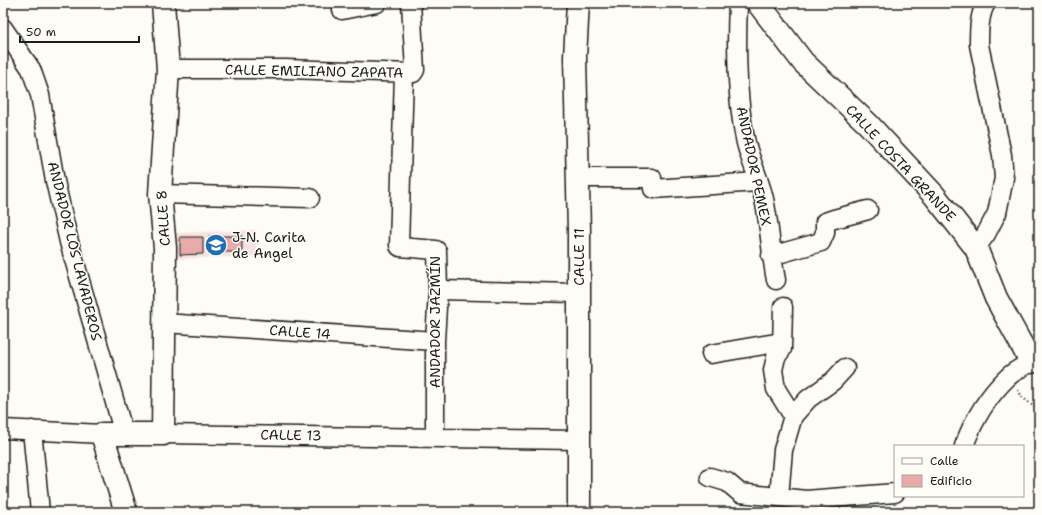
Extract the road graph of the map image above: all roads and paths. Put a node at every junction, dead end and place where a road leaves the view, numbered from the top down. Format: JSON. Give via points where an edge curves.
{"nodes":[{"id":1,"x":163,"y":3,"type":"edge"},
{"id":2,"x":377,"y":3,"type":"edge"},
{"id":3,"x":411,"y":3,"type":"edge"},
{"id":4,"x":578,"y":3,"type":"edge"},
{"id":5,"x":738,"y":3,"type":"edge"},
{"id":6,"x":758,"y":3,"type":"edge"},
{"id":7,"x":986,"y":3,"type":"edge"},
{"id":8,"x":342,"y":10,"type":"dead end"},
{"id":9,"x":3,"y":28,"type":"edge"},
{"id":10,"x":168,"y":69,"type":"junction"},
{"id":11,"x":404,"y":73,"type":"junction"},
{"id":12,"x":578,"y":178,"type":"junction"},
{"id":13,"x":758,"y":182,"type":"junction"},
{"id":14,"x":160,"y":194,"type":"junction"},
{"id":15,"x":310,"y":198,"type":"dead end"},
{"id":16,"x":868,"y":210,"type":"dead end"},
{"id":17,"x":976,"y":248,"type":"junction"},
{"id":18,"x":771,"y":256,"type":"junction"},
{"id":19,"x":776,"y":280,"type":"dead end"},
{"id":20,"x":438,"y":290,"type":"junction"},
{"id":21,"x":579,"y":293,"type":"junction"},
{"id":22,"x":783,"y":307,"type":"dead end"},
{"id":23,"x":164,"y":323,"type":"junction"},
{"id":24,"x":435,"y":341,"type":"junction"},
{"id":25,"x":782,"y":342,"type":"junction"},
{"id":26,"x":711,"y":354,"type":"dead end"},
{"id":27,"x":1035,"y":360,"type":"edge"},
{"id":28,"x":845,"y":368,"type":"dead end"},
{"id":29,"x":1009,"y":376,"type":"junction"},
{"id":30,"x":1039,"y":411,"type":"edge"},
{"id":31,"x":793,"y":416,"type":"junction"},
{"id":32,"x":3,"y":429,"type":"edge"},
{"id":33,"x":32,"y":430,"type":"junction"},
{"id":34,"x":113,"y":434,"type":"junction"},
{"id":35,"x":163,"y":434,"type":"junction"},
{"id":36,"x":435,"y":437,"type":"junction"},
{"id":37,"x":579,"y":440,"type":"junction"},
{"id":38,"x":964,"y":445,"type":"edge"},
{"id":39,"x":710,"y":477,"type":"dead end"},
{"id":40,"x":894,"y":493,"type":"edge"},
{"id":41,"x":779,"y":497,"type":"junction"},
{"id":42,"x":40,"y":512,"type":"edge"},
{"id":43,"x":126,"y":512,"type":"edge"},
{"id":44,"x":580,"y":512,"type":"edge"}],
"edges":[{"from":1,"to":10,"type":"street","name":"CALLE 8"},
{"from":2,"to":8,"type":"street"},
{"from":3,"to":11,"type":"street","name":"CALLE EMILIANO ZAPATA","via":[[415,70],[413,73]]},
{"from":4,"to":12,"type":"street","name":"CALLE 11","via":[[575,57]]},
{"from":5,"to":13,"type":"street","name":"ANDADOR PEMEX","via":[[739,96],[746,143]]},
{"from":6,"to":17,"type":"street","name":"CALLE COSTA GRANDE","via":[[803,62],[868,124],[924,184]]},
{"from":7,"to":17,"type":"street","via":[[979,31],[979,45],[1002,155],[1004,178],[997,213]]},
{"from":9,"to":34,"type":"street","name":"ANDADOR LOS LAVADEROS","via":[[31,69],[40,95],[55,181]]},
{"from":10,"to":11,"type":"street","name":"CALLE EMILIANO ZAPATA"},
{"from":10,"to":14,"type":"street","name":"CALLE 8"},
{"from":11,"to":20,"type":"street","name":"ANDADOR JAZMÍN","via":[[399,246],[436,250]]},
{"from":12,"to":13,"type":"street","via":[[652,178],[653,189]]},
{"from":12,"to":21,"type":"street","name":"CALLE 11"},
{"from":13,"to":18,"type":"street","name":"ANDADOR PEMEX","via":[[765,203]]},
{"from":14,"to":15,"type":"street"},
{"from":14,"to":23,"type":"street","name":"CALLE 8","via":[[166,248]]},
{"from":16,"to":18,"type":"street","via":[[825,222],[821,242]]},
{"from":17,"to":27,"type":"street","name":"CALLE COSTA GRANDE","via":[[996,298]]},
{"from":18,"to":19,"type":"street","name":"ANDADOR PEMEX"},
{"from":20,"to":21,"type":"street"},
{"from":20,"to":24,"type":"street","name":"ANDADOR JAZMÍN"},
{"from":21,"to":37,"type":"street","name":"CALLE 11"},
{"from":22,"to":25,"type":"street"},
{"from":23,"to":24,"type":"street","name":"CALLE 14"},
{"from":23,"to":35,"type":"street","name":"CALLE 8"},
{"from":24,"to":36,"type":"street","name":"ANDADOR JAZMÍN"},
{"from":25,"to":26,"type":"street"},
{"from":25,"to":31,"type":"street","via":[[773,370],[776,389]]},
{"from":27,"to":29,"type":"street"},
{"from":28,"to":31,"type":"street","via":[[833,381],[808,399]]},
{"from":29,"to":30,"type":"path","via":[[1022,397]]},
{"from":29,"to":38,"type":"street","via":[[988,399]]},
{"from":31,"to":41,"type":"street","via":[[784,450]]},
{"from":32,"to":33,"type":"street","name":"CALLE 13"},
{"from":33,"to":34,"type":"street","name":"CALLE 13"},
{"from":33,"to":42,"type":"street"},
{"from":34,"to":35,"type":"street","name":"CALLE 13"},
{"from":34,"to":43,"type":"street"},
{"from":35,"to":36,"type":"street","name":"CALLE 13"},
{"from":36,"to":37,"type":"street","name":"CALLE 13"},
{"from":37,"to":44,"type":"street","name":"CALLE 11"},
{"from":39,"to":41,"type":"street","via":[[727,482],[740,493]]},
{"from":40,"to":41,"type":"street","via":[[806,500]]}]}
